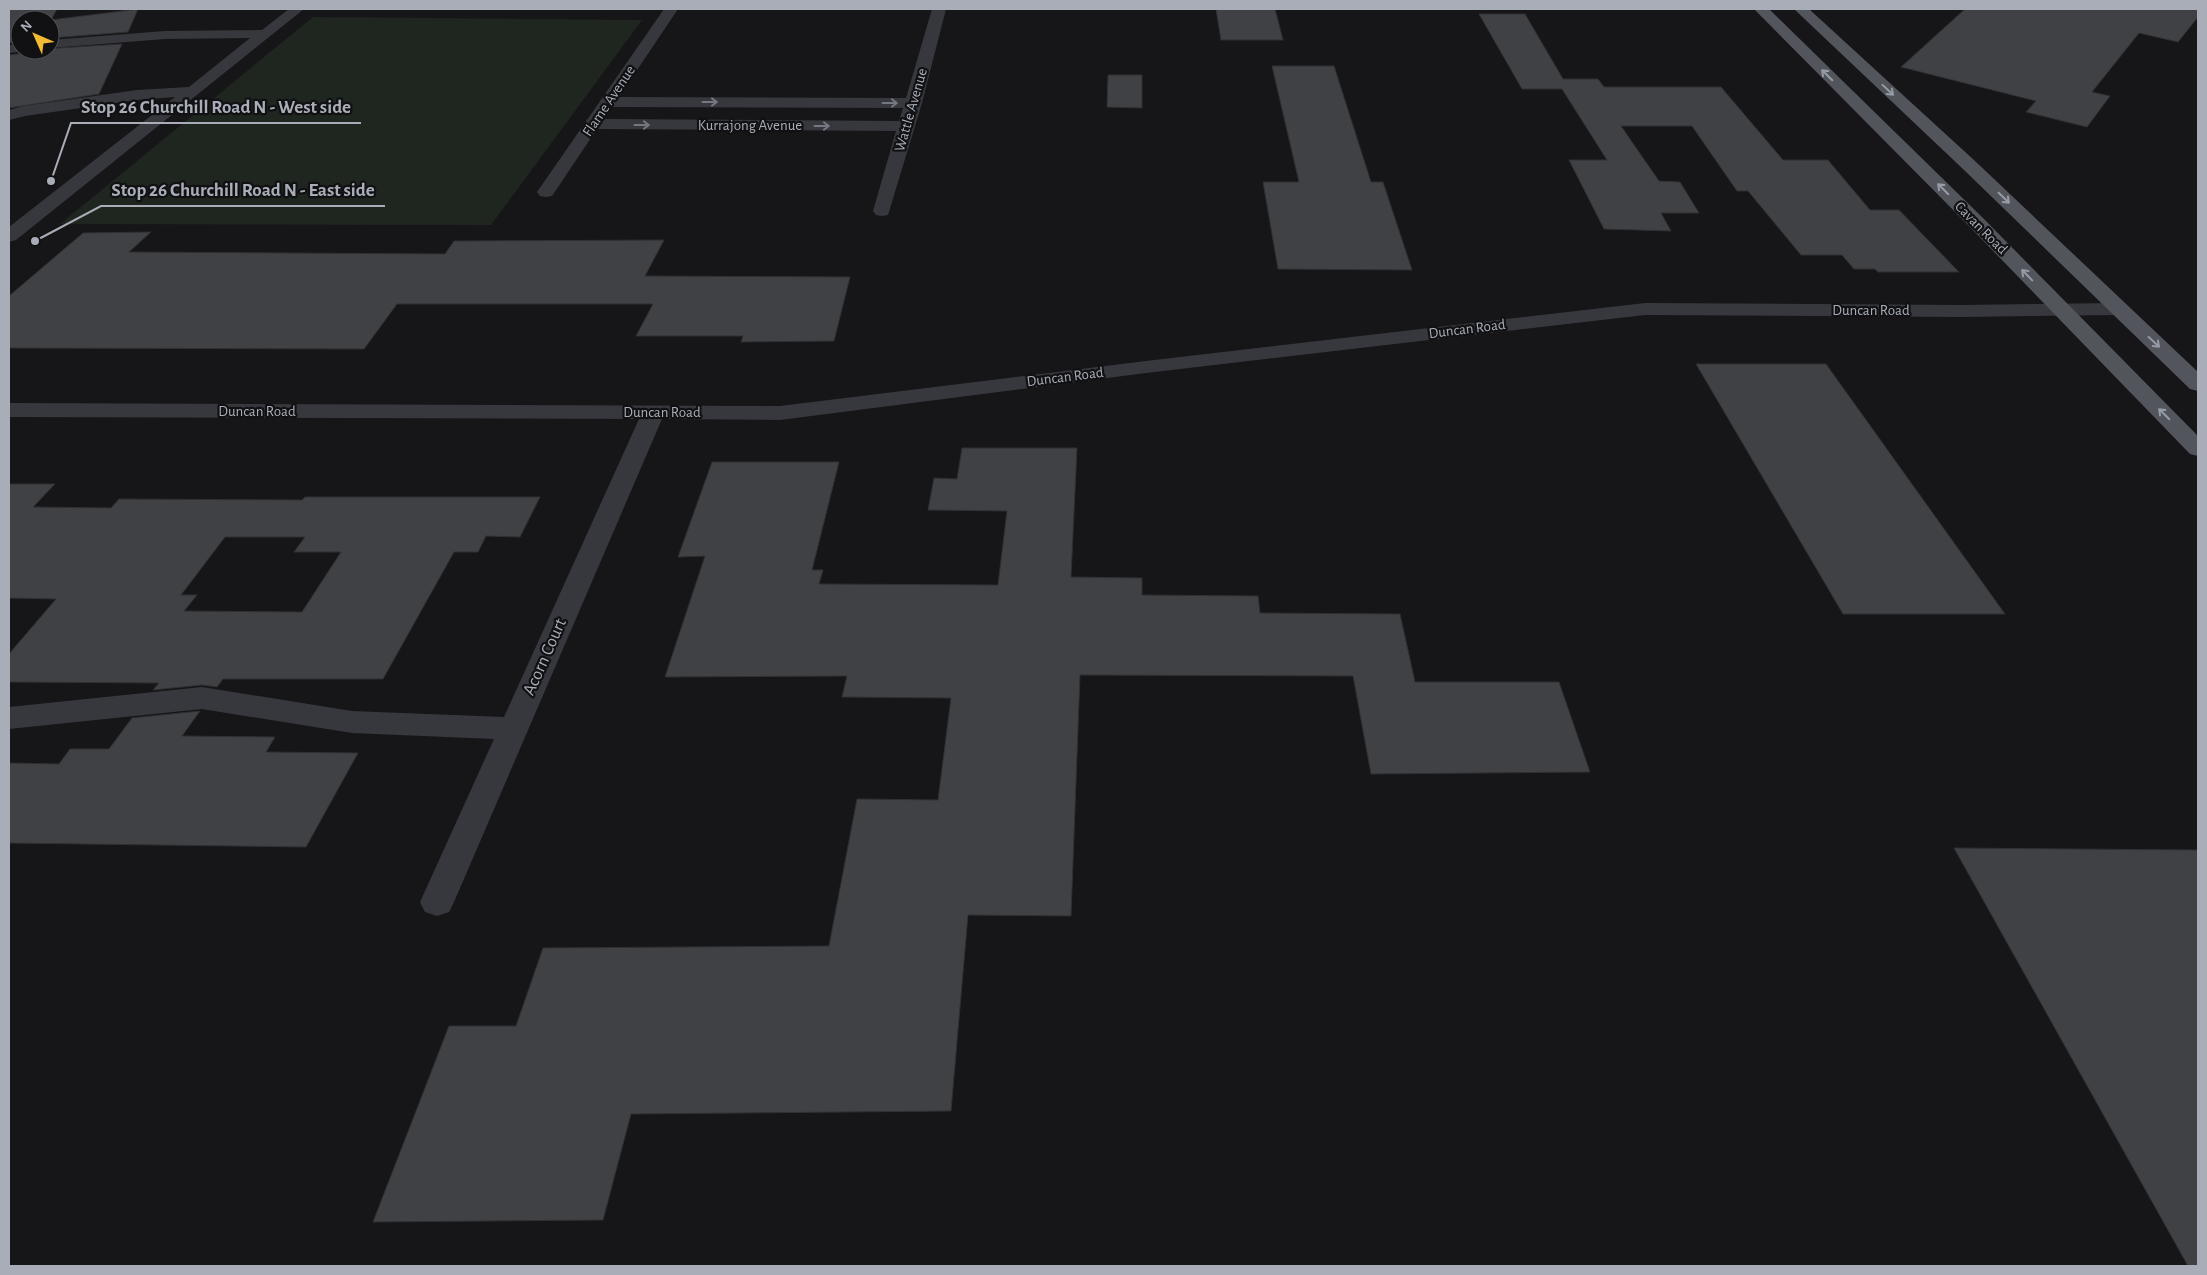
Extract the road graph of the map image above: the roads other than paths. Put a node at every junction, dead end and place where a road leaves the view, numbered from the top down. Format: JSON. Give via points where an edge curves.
{"nodes":[{"id":1,"x":297,"y":9,"type":"edge"},
{"id":2,"x":671,"y":9,"type":"edge"},
{"id":3,"x":939,"y":9,"type":"edge"},
{"id":4,"x":1761,"y":9,"type":"edge"},
{"id":5,"x":1801,"y":9,"type":"edge"},
{"id":6,"x":265,"y":34,"type":"junction"},
{"id":7,"x":60,"y":43,"type":"edge"},
{"id":8,"x":193,"y":91,"type":"junction"},
{"id":9,"x":609,"y":102,"type":"junction"},
{"id":10,"x":914,"y":103,"type":"junction"},
{"id":11,"x":9,"y":115,"type":"edge"},
{"id":12,"x":593,"y":124,"type":"junction"},
{"id":13,"x":906,"y":126,"type":"junction"},
{"id":14,"x":546,"y":192,"type":"dead end"},
{"id":15,"x":882,"y":211,"type":"dead end"},
{"id":16,"x":9,"y":236,"type":"edge"},
{"id":17,"x":2119,"y":309,"type":"junction"},
{"id":18,"x":2061,"y":310,"type":"junction"},
{"id":19,"x":2198,"y":384,"type":"edge"},
{"id":20,"x":9,"y":410,"type":"edge"},
{"id":21,"x":654,"y":412,"type":"junction"},
{"id":22,"x":2198,"y":449,"type":"edge"},
{"id":23,"x":9,"y":718,"type":"edge"},
{"id":24,"x":514,"y":729,"type":"junction"},
{"id":25,"x":437,"y":902,"type":"dead end"}],
"edges":[{"from":1,"to":6,"type":"street"},
{"from":2,"to":9,"type":"street","name":"Flame Avenue"},
{"from":3,"to":10,"type":"street","name":"Wattle Avenue"},
{"from":18,"to":4,"type":"main road","name":"Cavan Road","one_way":true},
{"from":5,"to":17,"type":"main road","one_way":true},
{"from":6,"to":7,"type":"street","via":[[166,35]]},
{"from":6,"to":8,"type":"street"},
{"from":8,"to":11,"type":"street","via":[[142,88]]},
{"from":8,"to":16,"type":"street"},
{"from":9,"to":10,"type":"street","name":"Kurrajong Avenue","one_way":true},
{"from":9,"to":12,"type":"street","name":"Flame Avenue"},
{"from":10,"to":13,"type":"street","name":"Wattle Avenue"},
{"from":12,"to":13,"type":"street","name":"Kurrajong Avenue","one_way":true},
{"from":12,"to":14,"type":"street","name":"Flame Avenue"},
{"from":13,"to":15,"type":"street","name":"Wattle Avenue"},
{"from":17,"to":18,"type":"street","name":"Duncan Road"},
{"from":17,"to":19,"type":"main road","one_way":true},
{"from":18,"to":21,"type":"street","name":"Duncan Road","via":[[1645,309],[1146,366],[806,411]]},
{"from":22,"to":18,"type":"main road","name":"Cavan Road","one_way":true},
{"from":20,"to":21,"type":"street","name":"Duncan Road"},
{"from":21,"to":24,"type":"street","name":"Acorn Court"},
{"from":23,"to":24,"type":"street","via":[[202,698],[352,722]]},
{"from":24,"to":25,"type":"street","name":"Acorn Court"}]}
